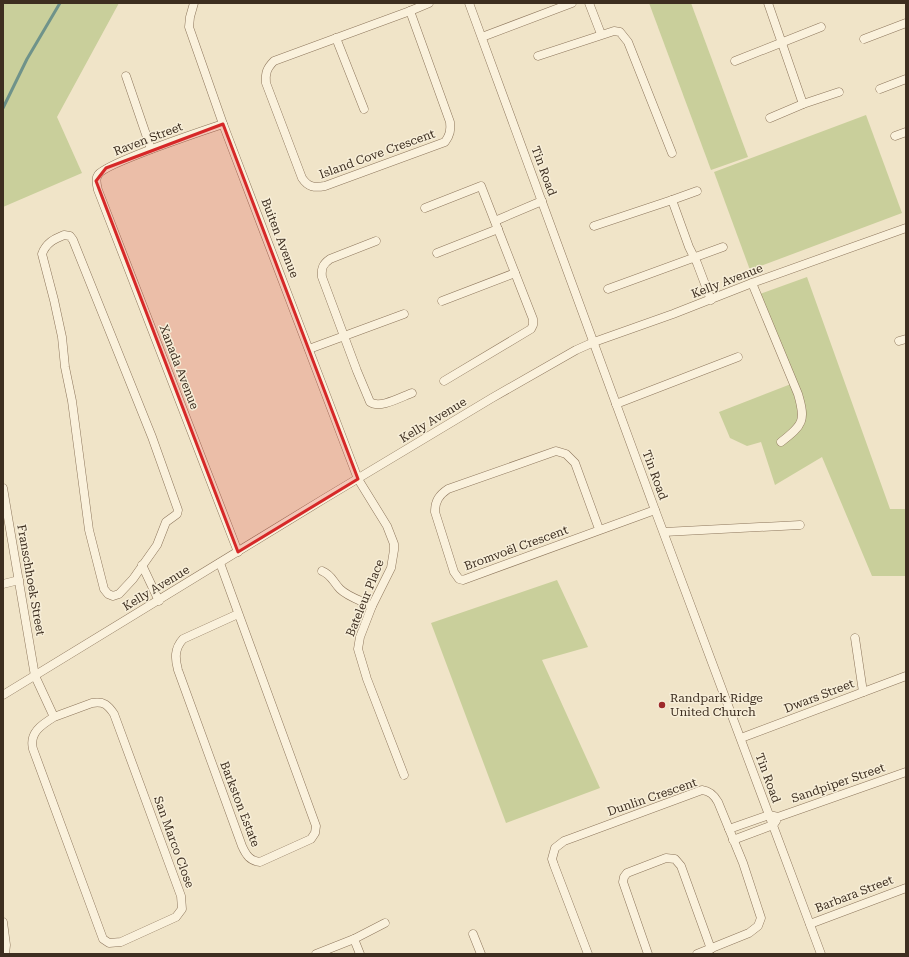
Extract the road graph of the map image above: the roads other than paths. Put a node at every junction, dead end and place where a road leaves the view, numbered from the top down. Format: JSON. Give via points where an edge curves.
{"nodes":[{"id":1,"x":194,"y":3,"type":"edge"},
{"id":2,"x":429,"y":3,"type":"edge"},
{"id":3,"x":469,"y":3,"type":"edge"},
{"id":4,"x":572,"y":3,"type":"edge"},
{"id":5,"x":589,"y":3,"type":"edge"},
{"id":6,"x":768,"y":3,"type":"edge"},
{"id":7,"x":410,"y":11,"type":"junction"},
{"id":8,"x":906,"y":23,"type":"edge"},
{"id":9,"x":821,"y":28,"type":"dead end"},
{"id":10,"x":601,"y":34,"type":"junction"},
{"id":11,"x":482,"y":37,"type":"junction"},
{"id":12,"x":336,"y":38,"type":"junction"},
{"id":13,"x":864,"y":39,"type":"dead end"},
{"id":14,"x":782,"y":43,"type":"junction"},
{"id":15,"x":538,"y":56,"type":"dead end"},
{"id":16,"x":735,"y":61,"type":"dead end"},
{"id":17,"x":126,"y":76,"type":"dead end"},
{"id":18,"x":906,"y":80,"type":"edge"},
{"id":19,"x":880,"y":89,"type":"dead end"},
{"id":20,"x":839,"y":92,"type":"dead end"},
{"id":21,"x":803,"y":104,"type":"junction"},
{"id":22,"x":364,"y":109,"type":"dead end"},
{"id":23,"x":770,"y":118,"type":"dead end"},
{"id":24,"x":223,"y":124,"type":"junction"},
{"id":25,"x":906,"y":132,"type":"edge"},
{"id":26,"x":895,"y":136,"type":"dead end"},
{"id":27,"x":151,"y":149,"type":"junction"},
{"id":28,"x":672,"y":153,"type":"dead end"},
{"id":29,"x":98,"y":190,"type":"joint"},
{"id":30,"x":698,"y":191,"type":"dead end"},
{"id":31,"x":672,"y":200,"type":"junction"},
{"id":32,"x":542,"y":201,"type":"junction"},
{"id":33,"x":425,"y":208,"type":"dead end"},
{"id":34,"x":495,"y":221,"type":"junction"},
{"id":35,"x":594,"y":226,"type":"dead end"},
{"id":36,"x":906,"y":228,"type":"edge"},
{"id":37,"x":498,"y":229,"type":"junction"},
{"id":38,"x":376,"y":241,"type":"dead end"},
{"id":39,"x":723,"y":247,"type":"dead end"},
{"id":40,"x":437,"y":253,"type":"dead end"},
{"id":41,"x":694,"y":258,"type":"junction"},
{"id":42,"x":515,"y":273,"type":"junction"},
{"id":43,"x":752,"y":283,"type":"junction"},
{"id":44,"x":608,"y":289,"type":"dead end"},
{"id":45,"x":711,"y":300,"type":"junction"},
{"id":46,"x":442,"y":301,"type":"dead end"},
{"id":47,"x":404,"y":314,"type":"dead end"},
{"id":48,"x":344,"y":337,"type":"junction"},
{"id":49,"x":594,"y":342,"type":"junction"},
{"id":50,"x":309,"y":349,"type":"junction"},
{"id":51,"x":738,"y":358,"type":"dead end"},
{"id":52,"x":444,"y":381,"type":"dead end"},
{"id":53,"x":412,"y":393,"type":"dead end"},
{"id":54,"x":616,"y":404,"type":"junction"},
{"id":55,"x":781,"y":442,"type":"dead end"},
{"id":56,"x":358,"y":479,"type":"junction"},
{"id":57,"x":3,"y":488,"type":"edge"},
{"id":58,"x":655,"y":510,"type":"junction"},
{"id":59,"x":800,"y":525,"type":"dead end"},
{"id":60,"x":599,"y":529,"type":"junction"},
{"id":61,"x":664,"y":532,"type":"junction"},
{"id":62,"x":238,"y":552,"type":"junction"},
{"id":63,"x":220,"y":563,"type":"junction"},
{"id":64,"x":142,"y":565,"type":"junction"},
{"id":65,"x":322,"y":571,"type":"dead end"},
{"id":66,"x":19,"y":580,"type":"junction"},
{"id":67,"x":3,"y":584,"type":"edge"},
{"id":68,"x":160,"y":601,"type":"junction"},
{"id":69,"x":372,"y":606,"type":"junction"},
{"id":70,"x":238,"y":614,"type":"junction"},
{"id":71,"x":855,"y":638,"type":"dead end"},
{"id":72,"x":35,"y":676,"type":"junction"},
{"id":73,"x":906,"y":676,"type":"edge"},
{"id":74,"x":862,"y":692,"type":"junction"},
{"id":75,"x":3,"y":696,"type":"edge"},
{"id":76,"x":54,"y":717,"type":"junction"},
{"id":77,"x":741,"y":738,"type":"junction"},
{"id":78,"x":906,"y":772,"type":"edge"},
{"id":79,"x":404,"y":775,"type":"dead end"},
{"id":80,"x":769,"y":814,"type":"junction"},
{"id":81,"x":778,"y":817,"type":"junction"},
{"id":82,"x":773,"y":825,"type":"junction"},
{"id":83,"x":729,"y":829,"type":"junction"},
{"id":84,"x":733,"y":840,"type":"junction"},
{"id":85,"x":906,"y":888,"type":"edge"},
{"id":86,"x":3,"y":922,"type":"edge"},
{"id":87,"x":385,"y":924,"type":"dead end"},
{"id":88,"x":810,"y":924,"type":"junction"},
{"id":89,"x":473,"y":934,"type":"dead end"},
{"id":90,"x":354,"y":939,"type":"junction"},
{"id":91,"x":711,"y":949,"type":"junction"},
{"id":92,"x":4,"y":954,"type":"edge"},
{"id":93,"x":316,"y":954,"type":"edge"},
{"id":94,"x":360,"y":954,"type":"edge"},
{"id":95,"x":481,"y":954,"type":"edge"},
{"id":96,"x":588,"y":954,"type":"edge"},
{"id":97,"x":648,"y":954,"type":"edge"},
{"id":98,"x":696,"y":954,"type":"edge"},
{"id":99,"x":821,"y":954,"type":"edge"}],
"edges":[{"from":1,"to":24,"type":"street","name":"Buiten Avenue","via":[[189,27]]},
{"from":2,"to":7,"type":"street","name":"Island Cove Crescent"},
{"from":3,"to":11,"type":"street","name":"Tin Road"},
{"from":4,"to":11,"type":"street"},
{"from":5,"to":10,"type":"street"},
{"from":6,"to":14,"type":"street"},
{"from":7,"to":12,"type":"street","name":"Island Cove Crescent"},
{"from":7,"to":12,"type":"street","name":"Island Cove Crescent","via":[[450,122],[449,137],[445,142],[317,188],[306,184],[302,178],[265,75],[274,61]]},
{"from":8,"to":13,"type":"street"},
{"from":9,"to":14,"type":"street"},
{"from":10,"to":15,"type":"street"},
{"from":10,"to":28,"type":"street","via":[[614,30],[620,32],[628,42]]},
{"from":11,"to":32,"type":"street","name":"Tin Road"},
{"from":12,"to":22,"type":"street"},
{"from":14,"to":16,"type":"street"},
{"from":14,"to":21,"type":"street"},
{"from":17,"to":27,"type":"street"},
{"from":18,"to":19,"type":"street"},
{"from":20,"to":21,"type":"street"},
{"from":21,"to":23,"type":"street"},
{"from":24,"to":27,"type":"street","name":"Raven Street"},
{"from":24,"to":50,"type":"street","name":"Buiten Avenue"},
{"from":25,"to":26,"type":"street"},
{"from":27,"to":29,"type":"street","name":"Raven Street","via":[[101,171],[96,181]]},
{"from":29,"to":62,"type":"street","name":"Xanada Avenue"},
{"from":30,"to":31,"type":"street"},
{"from":31,"to":35,"type":"street"},
{"from":31,"to":41,"type":"street"},
{"from":32,"to":34,"type":"street"},
{"from":32,"to":49,"type":"street","name":"Tin Road"},
{"from":33,"to":34,"type":"street","via":[[481,186]]},
{"from":34,"to":37,"type":"street"},
{"from":36,"to":43,"type":"street","name":"Kelly Avenue"},
{"from":37,"to":40,"type":"street"},
{"from":37,"to":42,"type":"street"},
{"from":38,"to":48,"type":"street","via":[[330,259],[321,270]]},
{"from":39,"to":41,"type":"street"},
{"from":41,"to":44,"type":"street"},
{"from":41,"to":45,"type":"street"},
{"from":42,"to":46,"type":"street"},
{"from":42,"to":52,"type":"street","via":[[533,325]]},
{"from":43,"to":45,"type":"street","name":"Kelly Avenue"},
{"from":43,"to":55,"type":"street","via":[[801,405],[801,423],[798,429]]},
{"from":45,"to":49,"type":"street","name":"Kelly Avenue"},
{"from":47,"to":48,"type":"street"},
{"from":48,"to":50,"type":"street"},
{"from":48,"to":53,"type":"street","via":[[368,399],[372,403],[381,404]]},
{"from":49,"to":54,"type":"street","name":"Tin Road"},
{"from":49,"to":56,"type":"street","name":"Kelly Avenue","via":[[519,383]]},
{"from":50,"to":56,"type":"street","name":"Buiten Avenue"},
{"from":51,"to":54,"type":"street"},
{"from":54,"to":58,"type":"street","name":"Tin Road"},
{"from":56,"to":62,"type":"street","name":"Kelly Avenue"},
{"from":56,"to":69,"type":"street","name":"Bateleur Place","via":[[384,521],[394,544],[391,568]]},
{"from":57,"to":66,"type":"street","name":"Franschhoek Street"},
{"from":58,"to":60,"type":"street","name":"Bromvoël Crescent"},
{"from":58,"to":61,"type":"street","name":"Tin Road"},
{"from":59,"to":61,"type":"street"},
{"from":60,"to":60,"type":"street","name":"Bromvoël Crescent","via":[[463,580],[456,576],[451,565],[435,512],[435,503],[448,489],[556,451],[566,454],[575,463]]},
{"from":61,"to":77,"type":"street","name":"Tin Road"},
{"from":62,"to":63,"type":"street","name":"Kelly Avenue"},
{"from":63,"to":68,"type":"street","name":"Kelly Avenue"},
{"from":63,"to":70,"type":"street","name":"Barkston Estate"},
{"from":64,"to":64,"type":"street","via":[[119,594],[113,596],[105,591],[89,530],[62,337],[42,254],[49,242],[64,235],[70,236],[73,240],[141,407],[178,508],[177,514],[166,522],[157,545]]},
{"from":64,"to":68,"type":"street"},
{"from":65,"to":69,"type":"street","via":[[332,577],[345,593]]},
{"from":66,"to":67,"type":"street"},
{"from":66,"to":72,"type":"street","name":"Franschhoek Street"},
{"from":68,"to":72,"type":"street","name":"Kelly Avenue"},
{"from":69,"to":79,"type":"street","name":"Bateleur Place","via":[[358,649],[369,686]]},
{"from":70,"to":70,"type":"street","name":"Barkston Estate","via":[[183,640],[176,649],[175,659],[242,846],[248,857],[260,862],[311,839],[316,826]]},
{"from":71,"to":74,"type":"street"},
{"from":72,"to":75,"type":"street","name":"Kelly Avenue"},
{"from":72,"to":76,"type":"street"},
{"from":73,"to":74,"type":"street","name":"Dwars Street"},
{"from":74,"to":77,"type":"street","name":"Dwars Street"},
{"from":76,"to":76,"type":"street","name":"San Marco Close","via":[[98,702],[110,708],[181,896],[182,909],[176,917],[121,942],[109,943],[103,939],[33,749],[36,731]]},
{"from":77,"to":80,"type":"street","name":"Tin Road"},
{"from":78,"to":81,"type":"street","name":"Sandpiper Street"},
{"from":80,"to":81,"type":"street"},
{"from":80,"to":82,"type":"street","name":"Tin Road"},
{"from":80,"to":83,"type":"street"},
{"from":81,"to":82,"type":"street"},
{"from":82,"to":84,"type":"street"},
{"from":82,"to":88,"type":"street","name":"Tin Road"},
{"from":83,"to":84,"type":"street","name":"Dunlin Crescent"},
{"from":83,"to":96,"type":"street","name":"Dunlin Crescent","via":[[714,796],[702,790],[559,844],[552,859]]},
{"from":84,"to":91,"type":"street","name":"Dunlin Crescent","via":[[760,914],[760,922],[749,933]]},
{"from":85,"to":88,"type":"street","name":"Barbara Street"},
{"from":86,"to":92,"type":"street","via":[[6,945]]},
{"from":87,"to":90,"type":"street"},
{"from":88,"to":99,"type":"street","name":"Tin Road"},
{"from":89,"to":95,"type":"street"},
{"from":90,"to":93,"type":"street"},
{"from":90,"to":94,"type":"street"},
{"from":91,"to":97,"type":"street","via":[[681,866],[675,859],[666,858],[627,873],[623,882]]},
{"from":91,"to":98,"type":"street","name":"Dunlin Crescent"}]}
